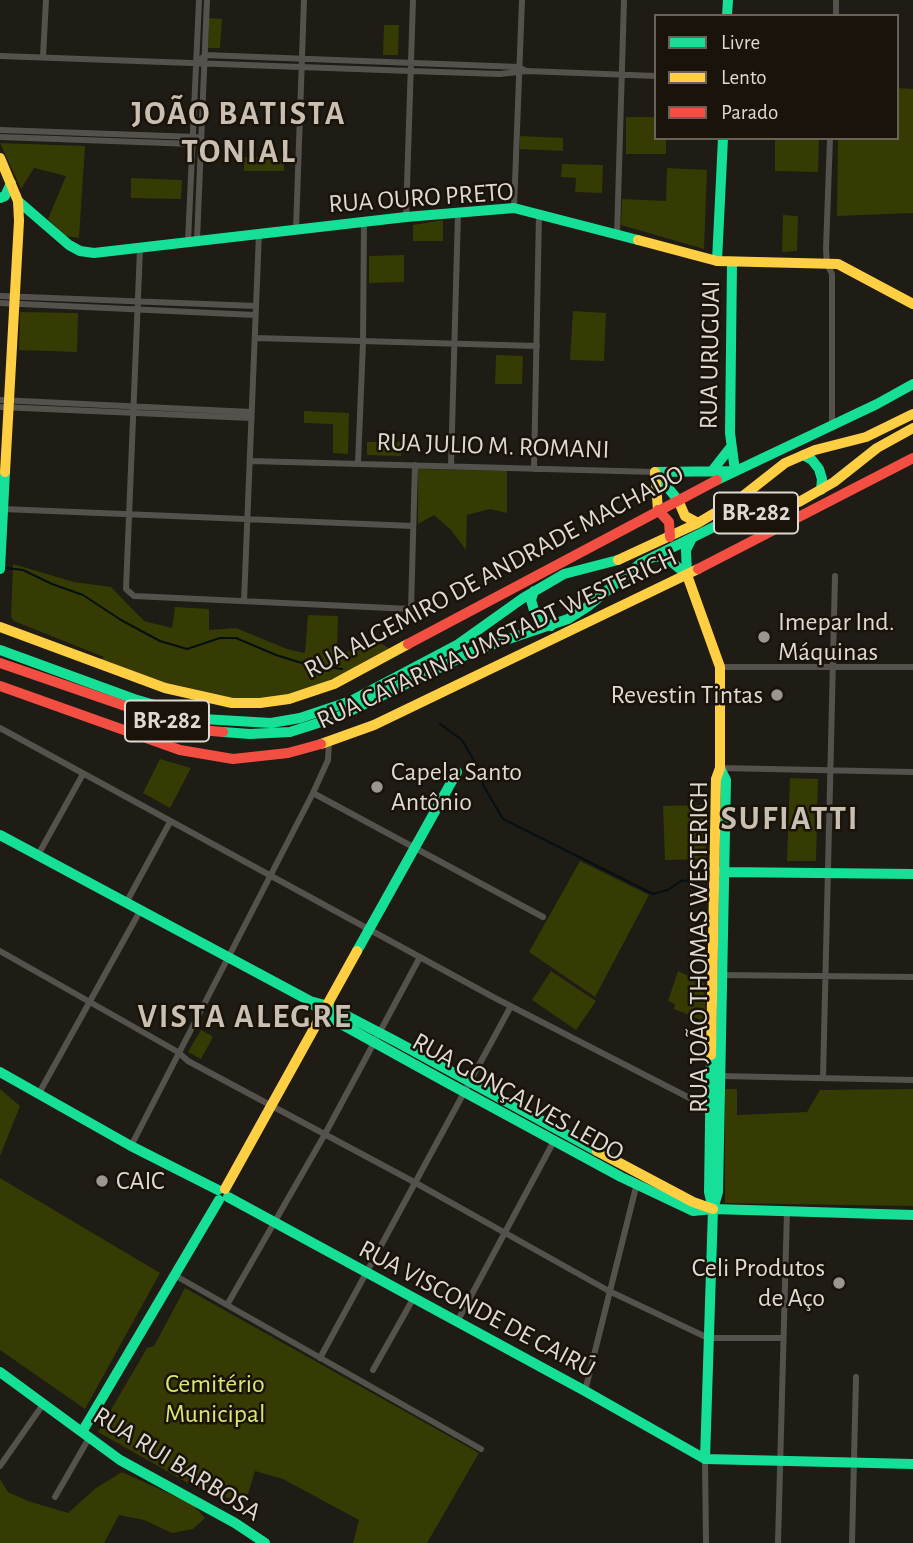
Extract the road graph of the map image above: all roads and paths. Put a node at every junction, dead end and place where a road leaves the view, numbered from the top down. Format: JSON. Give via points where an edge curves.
{"nodes":[{"id":1,"x":46,"y":0,"type":"edge"},
{"id":2,"x":199,"y":0,"type":"edge"},
{"id":3,"x":207,"y":0,"type":"edge"},
{"id":4,"x":304,"y":0,"type":"edge"},
{"id":5,"x":414,"y":0,"type":"edge"},
{"id":6,"x":522,"y":0,"type":"edge"},
{"id":7,"x":624,"y":0,"type":"edge"},
{"id":8,"x":202,"y":15,"type":"junction"},
{"id":9,"x":0,"y":55,"type":"edge"},
{"id":10,"x":205,"y":55,"type":"junction"},
{"id":11,"x":43,"y":57,"type":"junction"},
{"id":12,"x":239,"y":60,"type":"junction"},
{"id":13,"x":200,"y":63,"type":"junction"},
{"id":14,"x":301,"y":63,"type":"junction"},
{"id":15,"x":410,"y":67,"type":"junction"},
{"id":16,"x":519,"y":70,"type":"junction"},
{"id":17,"x":622,"y":75,"type":"junction"},
{"id":18,"x":654,"y":76,"type":"edge"},
{"id":19,"x":0,"y":131,"type":"edge"},
{"id":20,"x":41,"y":135,"type":"junction"},
{"id":21,"x":0,"y":137,"type":"edge"},
{"id":22,"x":723,"y":140,"type":"edge"},
{"id":23,"x":830,"y":140,"type":"edge"},
{"id":24,"x":197,"y":141,"type":"junction"},
{"id":25,"x":0,"y":158,"type":"edge"},
{"id":26,"x":11,"y":183,"type":"junction"},
{"id":27,"x":0,"y":199,"type":"edge"},
{"id":28,"x":19,"y":201,"type":"junction"},
{"id":29,"x":514,"y":208,"type":"junction"},
{"id":30,"x":458,"y":213,"type":"junction"},
{"id":31,"x":539,"y":214,"type":"junction"},
{"id":32,"x":35,"y":216,"type":"junction"},
{"id":33,"x":406,"y":217,"type":"junction"},
{"id":34,"x":19,"y":221,"type":"junction"},
{"id":35,"x":364,"y":222,"type":"junction"},
{"id":36,"x":296,"y":229,"type":"junction"},
{"id":37,"x":259,"y":233,"type":"junction"},
{"id":38,"x":617,"y":235,"type":"junction"},
{"id":39,"x":193,"y":241,"type":"junction"},
{"id":40,"x":140,"y":249,"type":"junction"},
{"id":41,"x":718,"y":261,"type":"junction"},
{"id":42,"x":732,"y":263,"type":"junction"},
{"id":43,"x":827,"y":264,"type":"junction"},
{"id":44,"x":0,"y":296,"type":"edge"},
{"id":45,"x":92,"y":299,"type":"junction"},
{"id":46,"x":14,"y":300,"type":"junction"},
{"id":47,"x":138,"y":301,"type":"junction"},
{"id":48,"x":59,"y":302,"type":"junction"},
{"id":49,"x":0,"y":303,"type":"edge"},
{"id":50,"x":183,"y":303,"type":"junction"},
{"id":51,"x":218,"y":304,"type":"junction"},
{"id":52,"x":913,"y":304,"type":"edge"},
{"id":53,"x":256,"y":306,"type":"junction"},
{"id":54,"x":91,"y":308,"type":"junction"},
{"id":55,"x":137,"y":310,"type":"junction"},
{"id":56,"x":183,"y":312,"type":"junction"},
{"id":57,"x":217,"y":313,"type":"junction"},
{"id":58,"x":255,"y":315,"type":"junction"},
{"id":59,"x":255,"y":338,"type":"junction"},
{"id":60,"x":363,"y":343,"type":"junction"},
{"id":61,"x":454,"y":344,"type":"junction"},
{"id":62,"x":537,"y":346,"type":"junction"},
{"id":63,"x":913,"y":384,"type":"edge"},
{"id":64,"x":4,"y":404,"type":"edge"},
{"id":65,"x":133,"y":409,"type":"junction"},
{"id":66,"x":913,"y":414,"type":"edge"},
{"id":67,"x":251,"y":415,"type":"junction"},
{"id":68,"x":832,"y":424,"type":"junction"},
{"id":69,"x":913,"y":428,"type":"edge"},
{"id":70,"x":730,"y":448,"type":"junction"},
{"id":71,"x":803,"y":455,"type":"junction"},
{"id":72,"x":913,"y":458,"type":"edge"},
{"id":73,"x":250,"y":461,"type":"junction"},
{"id":74,"x":358,"y":463,"type":"junction"},
{"id":75,"x":415,"y":465,"type":"junction"},
{"id":76,"x":452,"y":466,"type":"junction"},
{"id":77,"x":534,"y":469,"type":"junction"},
{"id":78,"x":712,"y":471,"type":"junction"},
{"id":79,"x":735,"y":471,"type":"junction"},
{"id":80,"x":655,"y":472,"type":"junction"},
{"id":81,"x":821,"y":490,"type":"junction"},
{"id":82,"x":678,"y":500,"type":"junction"},
{"id":83,"x":3,"y":509,"type":"junction"},
{"id":84,"x":658,"y":510,"type":"junction"},
{"id":85,"x":130,"y":513,"type":"junction"},
{"id":86,"x":247,"y":519,"type":"junction"},
{"id":87,"x":698,"y":523,"type":"junction"},
{"id":88,"x":413,"y":526,"type":"junction"},
{"id":89,"x":670,"y":537,"type":"junction"},
{"id":90,"x":692,"y":538,"type":"junction"},
{"id":91,"x":655,"y":556,"type":"junction"},
{"id":92,"x":0,"y":569,"type":"edge"},
{"id":93,"x":687,"y":575,"type":"junction"},
{"id":94,"x":835,"y":576,"type":"dead end"},
{"id":95,"x":534,"y":591,"type":"junction"},
{"id":96,"x":244,"y":601,"type":"junction"},
{"id":97,"x":551,"y":626,"type":"junction"},
{"id":98,"x":0,"y":627,"type":"edge"},
{"id":99,"x":0,"y":650,"type":"edge"},
{"id":100,"x":0,"y":663,"type":"edge"},
{"id":101,"x":832,"y":666,"type":"junction"},
{"id":102,"x":720,"y":667,"type":"junction"},
{"id":103,"x":913,"y":667,"type":"edge"},
{"id":104,"x":0,"y":686,"type":"edge"},
{"id":105,"x":0,"y":727,"type":"edge"},
{"id":106,"x":329,"y":743,"type":"junction"},
{"id":107,"x":720,"y":768,"type":"junction"},
{"id":108,"x":830,"y":771,"type":"junction"},
{"id":109,"x":457,"y":772,"type":"dead end"},
{"id":110,"x":913,"y":772,"type":"edge"},
{"id":111,"x":83,"y":774,"type":"junction"},
{"id":112,"x":313,"y":793,"type":"junction"},
{"id":113,"x":170,"y":822,"type":"junction"},
{"id":114,"x":0,"y":835,"type":"edge"},
{"id":115,"x":414,"y":848,"type":"junction"},
{"id":116,"x":38,"y":855,"type":"junction"},
{"id":117,"x":720,"y":872,"type":"junction"},
{"id":118,"x":828,"y":872,"type":"junction"},
{"id":119,"x":913,"y":874,"type":"edge"},
{"id":120,"x":270,"y":875,"type":"junction"},
{"id":121,"x":126,"y":903,"type":"junction"},
{"id":122,"x":140,"y":911,"type":"junction"},
{"id":123,"x":543,"y":917,"type":"dead end"},
{"id":124,"x":369,"y":930,"type":"junction"},
{"id":125,"x":0,"y":950,"type":"edge"},
{"id":126,"x":229,"y":957,"type":"junction"},
{"id":127,"x":420,"y":957,"type":"junction"},
{"id":128,"x":717,"y":975,"type":"junction"},
{"id":129,"x":825,"y":976,"type":"junction"},
{"id":130,"x":913,"y":977,"type":"edge"},
{"id":131,"x":89,"y":1002,"type":"junction"},
{"id":132,"x":511,"y":1006,"type":"junction"},
{"id":133,"x":326,"y":1010,"type":"junction"},
{"id":134,"x":376,"y":1037,"type":"junction"},
{"id":135,"x":178,"y":1052,"type":"junction"},
{"id":136,"x":0,"y":1072,"type":"edge"},
{"id":137,"x":716,"y":1076,"type":"junction"},
{"id":138,"x":823,"y":1078,"type":"junction"},
{"id":139,"x":913,"y":1080,"type":"edge"},
{"id":140,"x":466,"y":1086,"type":"junction"},
{"id":141,"x":38,"y":1095,"type":"junction"},
{"id":142,"x":273,"y":1106,"type":"junction"},
{"id":143,"x":715,"y":1110,"type":"junction"},
{"id":144,"x":325,"y":1134,"type":"junction"},
{"id":145,"x":556,"y":1136,"type":"junction"},
{"id":146,"x":131,"y":1146,"type":"junction"},
{"id":147,"x":639,"y":1180,"type":"junction"},
{"id":148,"x":414,"y":1182,"type":"junction"},
{"id":149,"x":222,"y":1194,"type":"junction"},
{"id":150,"x":713,"y":1209,"type":"junction"},
{"id":151,"x":788,"y":1211,"type":"junction"},
{"id":152,"x":913,"y":1215,"type":"edge"},
{"id":153,"x":274,"y":1223,"type":"junction"},
{"id":154,"x":505,"y":1232,"type":"junction"},
{"id":155,"x":365,"y":1273,"type":"junction"},
{"id":156,"x":176,"y":1276,"type":"junction"},
{"id":157,"x":609,"y":1291,"type":"junction"},
{"id":158,"x":413,"y":1299,"type":"junction"},
{"id":159,"x":227,"y":1305,"type":"junction"},
{"id":160,"x":457,"y":1322,"type":"junction"},
{"id":161,"x":708,"y":1338,"type":"junction"},
{"id":162,"x":783,"y":1338,"type":"junction"},
{"id":163,"x":320,"y":1358,"type":"junction"},
{"id":164,"x":373,"y":1370,"type":"dead end"},
{"id":165,"x":0,"y":1371,"type":"edge"},
{"id":166,"x":856,"y":1377,"type":"dead end"},
{"id":167,"x":585,"y":1391,"type":"junction"},
{"id":168,"x":44,"y":1403,"type":"junction"},
{"id":169,"x":86,"y":1435,"type":"junction"},
{"id":170,"x":481,"y":1450,"type":"dead end"},
{"id":171,"x":705,"y":1459,"type":"junction"},
{"id":172,"x":781,"y":1461,"type":"junction"},
{"id":173,"x":853,"y":1463,"type":"junction"},
{"id":174,"x":913,"y":1464,"type":"edge"},
{"id":175,"x":0,"y":1466,"type":"edge"},
{"id":176,"x":55,"y":1497,"type":"dead end"},
{"id":177,"x":265,"y":1543,"type":"edge"},
{"id":178,"x":706,"y":1543,"type":"edge"},
{"id":179,"x":778,"y":1543,"type":"edge"},
{"id":180,"x":852,"y":1543,"type":"edge"}],
"edges":[{"from":1,"to":11,"type":"street"},
{"from":2,"to":8,"type":"street"},
{"from":3,"to":8,"type":"street"},
{"from":4,"to":14,"type":"street"},
{"from":5,"to":15,"type":"street"},
{"from":6,"to":16,"type":"street"},
{"from":7,"to":17,"type":"street"},
{"from":8,"to":10,"type":"street"},
{"from":8,"to":13,"type":"street"},
{"from":9,"to":11,"type":"street"},
{"from":10,"to":12,"type":"street"},
{"from":10,"to":13,"type":"street"},
{"from":11,"to":13,"type":"street"},
{"from":12,"to":13,"type":"street"},
{"from":12,"to":14,"type":"street"},
{"from":13,"to":24,"type":"street"},
{"from":14,"to":15,"type":"street"},
{"from":14,"to":36,"type":"street"},
{"from":15,"to":16,"type":"street"},
{"from":15,"to":33,"type":"street"},
{"from":16,"to":17,"type":"street"},
{"from":16,"to":29,"type":"street"},
{"from":17,"to":18,"type":"street"},
{"from":17,"to":38,"type":"street"},
{"from":19,"to":20,"type":"street"},
{"from":20,"to":21,"type":"street"},
{"from":20,"to":24,"type":"street"},
{"from":22,"to":41,"type":"main road","name":"RUA URUGUAI"},
{"from":23,"to":43,"type":"street"},
{"from":24,"to":39,"type":"street"},
{"from":25,"to":26,"type":"main road"},
{"from":26,"to":27,"type":"main road"},
{"from":26,"to":28,"type":"main road"},
{"from":27,"to":28,"type":"street"},
{"from":28,"to":32,"type":"main road","name":"RUA OURO PRETO"},
{"from":28,"to":34,"type":"main road"},
{"from":29,"to":30,"type":"main road","name":"RUA OURO PRETO"},
{"from":29,"to":31,"type":"main road","name":"RUA OURO PRETO"},
{"from":30,"to":33,"type":"main road","name":"RUA OURO PRETO"},
{"from":30,"to":61,"type":"street"},
{"from":31,"to":38,"type":"main road","name":"RUA OURO PRETO"},
{"from":31,"to":62,"type":"street"},
{"from":32,"to":34,"type":"main road"},
{"from":32,"to":40,"type":"main road","name":"RUA OURO PRETO","via":[[80,251]]},
{"from":33,"to":35,"type":"main road","name":"RUA OURO PRETO"},
{"from":34,"to":46,"type":"main road"},
{"from":35,"to":36,"type":"main road","name":"RUA OURO PRETO"},
{"from":35,"to":60,"type":"street"},
{"from":36,"to":37,"type":"main road","name":"RUA OURO PRETO"},
{"from":37,"to":39,"type":"main road","name":"RUA OURO PRETO"},
{"from":37,"to":53,"type":"street"},
{"from":38,"to":41,"type":"main road","name":"RUA OURO PRETO"},
{"from":39,"to":40,"type":"main road","name":"RUA OURO PRETO"},
{"from":40,"to":47,"type":"street"},
{"from":41,"to":42,"type":"main road","name":"RUA OURO PRETO"},
{"from":42,"to":43,"type":"main road","name":"RUA OURO PRETO"},
{"from":42,"to":70,"type":"main road","name":"RUA URUGUAI"},
{"from":43,"to":52,"type":"main road","name":"RUA OURO PRETO","via":[[838,264]]},
{"from":43,"to":68,"type":"street","via":[[832,274]]},
{"from":44,"to":46,"type":"street"},
{"from":45,"to":47,"type":"street"},
{"from":45,"to":48,"type":"street"},
{"from":45,"to":54,"type":"street"},
{"from":46,"to":48,"type":"street"},
{"from":46,"to":49,"type":"street"},
{"from":46,"to":64,"type":"main road"},
{"from":47,"to":50,"type":"street"},
{"from":47,"to":55,"type":"street"},
{"from":48,"to":54,"type":"street"},
{"from":50,"to":51,"type":"street"},
{"from":50,"to":56,"type":"street"},
{"from":51,"to":53,"type":"street"},
{"from":51,"to":57,"type":"street"},
{"from":53,"to":58,"type":"street"},
{"from":54,"to":55,"type":"street"},
{"from":55,"to":56,"type":"street"},
{"from":55,"to":65,"type":"street"},
{"from":56,"to":57,"type":"street"},
{"from":57,"to":58,"type":"street"},
{"from":58,"to":59,"type":"street"},
{"from":59,"to":60,"type":"street"},
{"from":59,"to":67,"type":"street"},
{"from":60,"to":61,"type":"street"},
{"from":60,"to":74,"type":"street"},
{"from":61,"to":62,"type":"street"},
{"from":61,"to":76,"type":"street"},
{"from":62,"to":77,"type":"street"},
{"from":63,"to":68,"type":"main road","name":"RUA ALGEMIRO DE ANDRADE MACHADO"},
{"from":64,"to":65,"type":"street"},
{"from":64,"to":83,"type":"main road"},
{"from":65,"to":67,"type":"street"},
{"from":65,"to":85,"type":"street"},
{"from":66,"to":71,"type":"main road","number":"BR-282","via":[[866,437]]},
{"from":67,"to":73,"type":"street"},
{"from":68,"to":79,"type":"main road","name":"RUA ALGEMIRO DE ANDRADE MACHADO"},
{"from":69,"to":81,"type":"main road","number":"BR-282","via":[[877,448]]},
{"from":70,"to":78,"type":"main road","name":"RUA URUGUAI"},
{"from":70,"to":79,"type":"main road","name":"RUA URUGUAI"},
{"from":71,"to":81,"type":"main road","via":[[820,469]]},
{"from":71,"to":87,"type":"main road","number":"BR-282"},
{"from":72,"to":93,"type":"main road","name":"RUA CATARINA UMSTADT WESTERICH"},
{"from":73,"to":74,"type":"street","name":"RUA JULIO M. ROMANI"},
{"from":73,"to":86,"type":"street"},
{"from":74,"to":75,"type":"street","name":"RUA JULIO M. ROMANI"},
{"from":75,"to":76,"type":"street","name":"RUA JULIO M. ROMANI"},
{"from":75,"to":88,"type":"street"},
{"from":76,"to":77,"type":"street","name":"RUA JULIO M. ROMANI"},
{"from":77,"to":80,"type":"street","name":"RUA JULIO M. ROMANI"},
{"from":78,"to":79,"type":"main road","name":"RUA JULIO M. ROMANI"},
{"from":78,"to":80,"type":"main road","name":"RUA JULIO M. ROMANI"},
{"from":79,"to":82,"type":"main road","name":"RUA ALGEMIRO DE ANDRADE MACHADO"},
{"from":80,"to":82,"type":"main road"},
{"from":80,"to":84,"type":"main road"},
{"from":81,"to":90,"type":"main road","number":"BR-282","via":[[786,507],[732,518]]},
{"from":82,"to":84,"type":"main road","name":"RUA ALGEMIRO DE ANDRADE MACHADO"},
{"from":82,"to":87,"type":"main road","via":[[685,516]]},
{"from":83,"to":85,"type":"street"},
{"from":83,"to":92,"type":"main road"},
{"from":84,"to":89,"type":"main road","via":[[669,522]]},
{"from":84,"to":98,"type":"main road","name":"RUA ALGEMIRO DE ANDRADE MACHADO","via":[[393,654],[334,684],[289,699],[232,703],[202,698]]},
{"from":85,"to":86,"type":"street"},
{"from":85,"to":96,"type":"street","via":[[126,589],[134,596]]},
{"from":86,"to":88,"type":"street"},
{"from":86,"to":96,"type":"street"},
{"from":87,"to":89,"type":"main road","number":"BR-282"},
{"from":88,"to":96,"type":"street","via":[[411,609]]},
{"from":89,"to":95,"type":"main road","number":"BR-282","via":[[620,560],[564,574]]},
{"from":90,"to":91,"type":"main road","number":"BR-282"},
{"from":90,"to":93,"type":"main road","via":[[686,550]]},
{"from":91,"to":93,"type":"main road","via":[[667,558]]},
{"from":91,"to":97,"type":"main road","number":"BR-282","via":[[587,607]]},
{"from":93,"to":102,"type":"main road","name":"RUA JOÃO THOMAS WESTERICH"},
{"from":93,"to":106,"type":"main road","name":"RUA CATARINA UMSTADT WESTERICH"},
{"from":94,"to":101,"type":"street"},
{"from":95,"to":97,"type":"main road","via":[[531,600],[536,617]]},
{"from":95,"to":99,"type":"main road","number":"BR-282","via":[[457,645],[351,701],[271,723],[186,715]]},
{"from":97,"to":100,"type":"main road","number":"BR-282","via":[[476,650],[340,716],[290,732],[201,730]]},
{"from":101,"to":102,"type":"street"},
{"from":101,"to":103,"type":"street"},
{"from":101,"to":108,"type":"street"},
{"from":102,"to":107,"type":"main road","name":"RUA JOÃO THOMAS WESTERICH"},
{"from":104,"to":106,"type":"main road","name":"RUA CATARINA UMSTADT WESTERICH","via":[[155,743],[202,755],[257,758]]},
{"from":105,"to":111,"type":"street"},
{"from":106,"to":112,"type":"street","via":[[328,760]]},
{"from":107,"to":108,"type":"street"},
{"from":107,"to":117,"type":"main road","name":"RUA JOÃO THOMAS WESTERICH","via":[[716,779]]},
{"from":108,"to":110,"type":"street"},
{"from":108,"to":118,"type":"street"},
{"from":109,"to":115,"type":"main road"},
{"from":111,"to":113,"type":"street"},
{"from":111,"to":116,"type":"street"},
{"from":112,"to":115,"type":"street"},
{"from":112,"to":120,"type":"street"},
{"from":113,"to":120,"type":"street"},
{"from":113,"to":121,"type":"street"},
{"from":114,"to":116,"type":"main road","name":"RUA GONÇALVES LEDO"},
{"from":115,"to":123,"type":"street"},
{"from":115,"to":124,"type":"main road"},
{"from":116,"to":121,"type":"main road","name":"RUA GONÇALVES LEDO"},
{"from":117,"to":118,"type":"main road"},
{"from":117,"to":128,"type":"main road","name":"RUA JOÃO THOMAS WESTERICH"},
{"from":118,"to":119,"type":"main road"},
{"from":118,"to":129,"type":"street"},
{"from":120,"to":124,"type":"street"},
{"from":120,"to":126,"type":"street"},
{"from":121,"to":122,"type":"main road","name":"RUA GONÇALVES LEDO"},
{"from":122,"to":126,"type":"main road","name":"RUA GONÇALVES LEDO"},
{"from":122,"to":131,"type":"street"},
{"from":124,"to":127,"type":"street"},
{"from":124,"to":133,"type":"main road"},
{"from":125,"to":131,"type":"street"},
{"from":126,"to":133,"type":"main road","name":"RUA GONÇALVES LEDO"},
{"from":126,"to":135,"type":"street"},
{"from":127,"to":132,"type":"street"},
{"from":127,"to":134,"type":"street"},
{"from":128,"to":129,"type":"street"},
{"from":128,"to":137,"type":"main road","name":"RUA JOÃO THOMAS WESTERICH"},
{"from":129,"to":130,"type":"street"},
{"from":129,"to":138,"type":"street"},
{"from":131,"to":135,"type":"street"},
{"from":131,"to":141,"type":"street"},
{"from":132,"to":140,"type":"street"},
{"from":132,"to":143,"type":"street"},
{"from":133,"to":134,"type":"main road","name":"RUA GONÇALVES LEDO"},
{"from":133,"to":142,"type":"main road"},
{"from":134,"to":140,"type":"main road","name":"RUA GONÇALVES LEDO"},
{"from":134,"to":144,"type":"street"},
{"from":135,"to":142,"type":"street"},
{"from":135,"to":146,"type":"street"},
{"from":136,"to":141,"type":"main road","name":"RUA VISCONDE DE CAIRÚ"},
{"from":137,"to":138,"type":"street"},
{"from":137,"to":143,"type":"main road","name":"RUA JOÃO THOMAS WESTERICH"},
{"from":138,"to":139,"type":"street"},
{"from":140,"to":145,"type":"main road","name":"RUA GONÇALVES LEDO"},
{"from":140,"to":148,"type":"street"},
{"from":141,"to":146,"type":"main road","name":"RUA VISCONDE DE CAIRÚ"},
{"from":142,"to":144,"type":"street"},
{"from":142,"to":149,"type":"main road"},
{"from":143,"to":150,"type":"main road","name":"RUA JOÃO THOMAS WESTERICH","via":[[709,1192]]},
{"from":144,"to":148,"type":"street"},
{"from":144,"to":153,"type":"street"},
{"from":145,"to":147,"type":"main road","name":"RUA GONÇALVES LEDO"},
{"from":145,"to":154,"type":"street"},
{"from":146,"to":149,"type":"main road","name":"RUA VISCONDE DE CAIRÚ"},
{"from":147,"to":150,"type":"main road","name":"RUA GONÇALVES LEDO","via":[[693,1211]]},
{"from":147,"to":157,"type":"street"},
{"from":148,"to":154,"type":"street"},
{"from":148,"to":155,"type":"street"},
{"from":149,"to":153,"type":"main road","name":"RUA VISCONDE DE CAIRÚ"},
{"from":149,"to":156,"type":"main road"},
{"from":150,"to":151,"type":"main road","name":"RUA GONÇALVES LEDO"},
{"from":150,"to":161,"type":"main road","name":"RUA JOÃO THOMAS WESTERICH"},
{"from":151,"to":152,"type":"main road","name":"RUA GONÇALVES LEDO"},
{"from":151,"to":162,"type":"street"},
{"from":153,"to":155,"type":"main road","name":"RUA VISCONDE DE CAIRÚ"},
{"from":153,"to":159,"type":"street"},
{"from":154,"to":157,"type":"street"},
{"from":154,"to":160,"type":"street"},
{"from":155,"to":158,"type":"main road","name":"RUA VISCONDE DE CAIRÚ"},
{"from":155,"to":163,"type":"street"},
{"from":156,"to":159,"type":"street"},
{"from":156,"to":169,"type":"main road"},
{"from":157,"to":161,"type":"street"},
{"from":157,"to":167,"type":"street"},
{"from":158,"to":160,"type":"main road","name":"RUA VISCONDE DE CAIRÚ"},
{"from":158,"to":164,"type":"street"},
{"from":159,"to":163,"type":"street"},
{"from":160,"to":167,"type":"main road","name":"RUA VISCONDE DE CAIRÚ"},
{"from":161,"to":162,"type":"street"},
{"from":161,"to":171,"type":"main road","name":"RUA JOÃO THOMAS WESTERICH"},
{"from":162,"to":172,"type":"street"},
{"from":163,"to":170,"type":"street"},
{"from":165,"to":168,"type":"main road","name":"RUA RUI BARBOSA"},
{"from":166,"to":173,"type":"street"},
{"from":167,"to":171,"type":"main road","name":"RUA VISCONDE DE CAIRÚ"},
{"from":168,"to":169,"type":"main road","name":"RUA RUI BARBOSA"},
{"from":168,"to":175,"type":"street"},
{"from":169,"to":176,"type":"street"},
{"from":169,"to":177,"type":"main road","name":"RUA RUI BARBOSA","via":[[120,1460]]},
{"from":171,"to":172,"type":"main road"},
{"from":171,"to":178,"type":"street","name":"RUA JOÃO THOMAS WESTERICH"},
{"from":172,"to":173,"type":"main road"},
{"from":172,"to":179,"type":"street"},
{"from":173,"to":174,"type":"main road"},
{"from":173,"to":180,"type":"street"}]}
